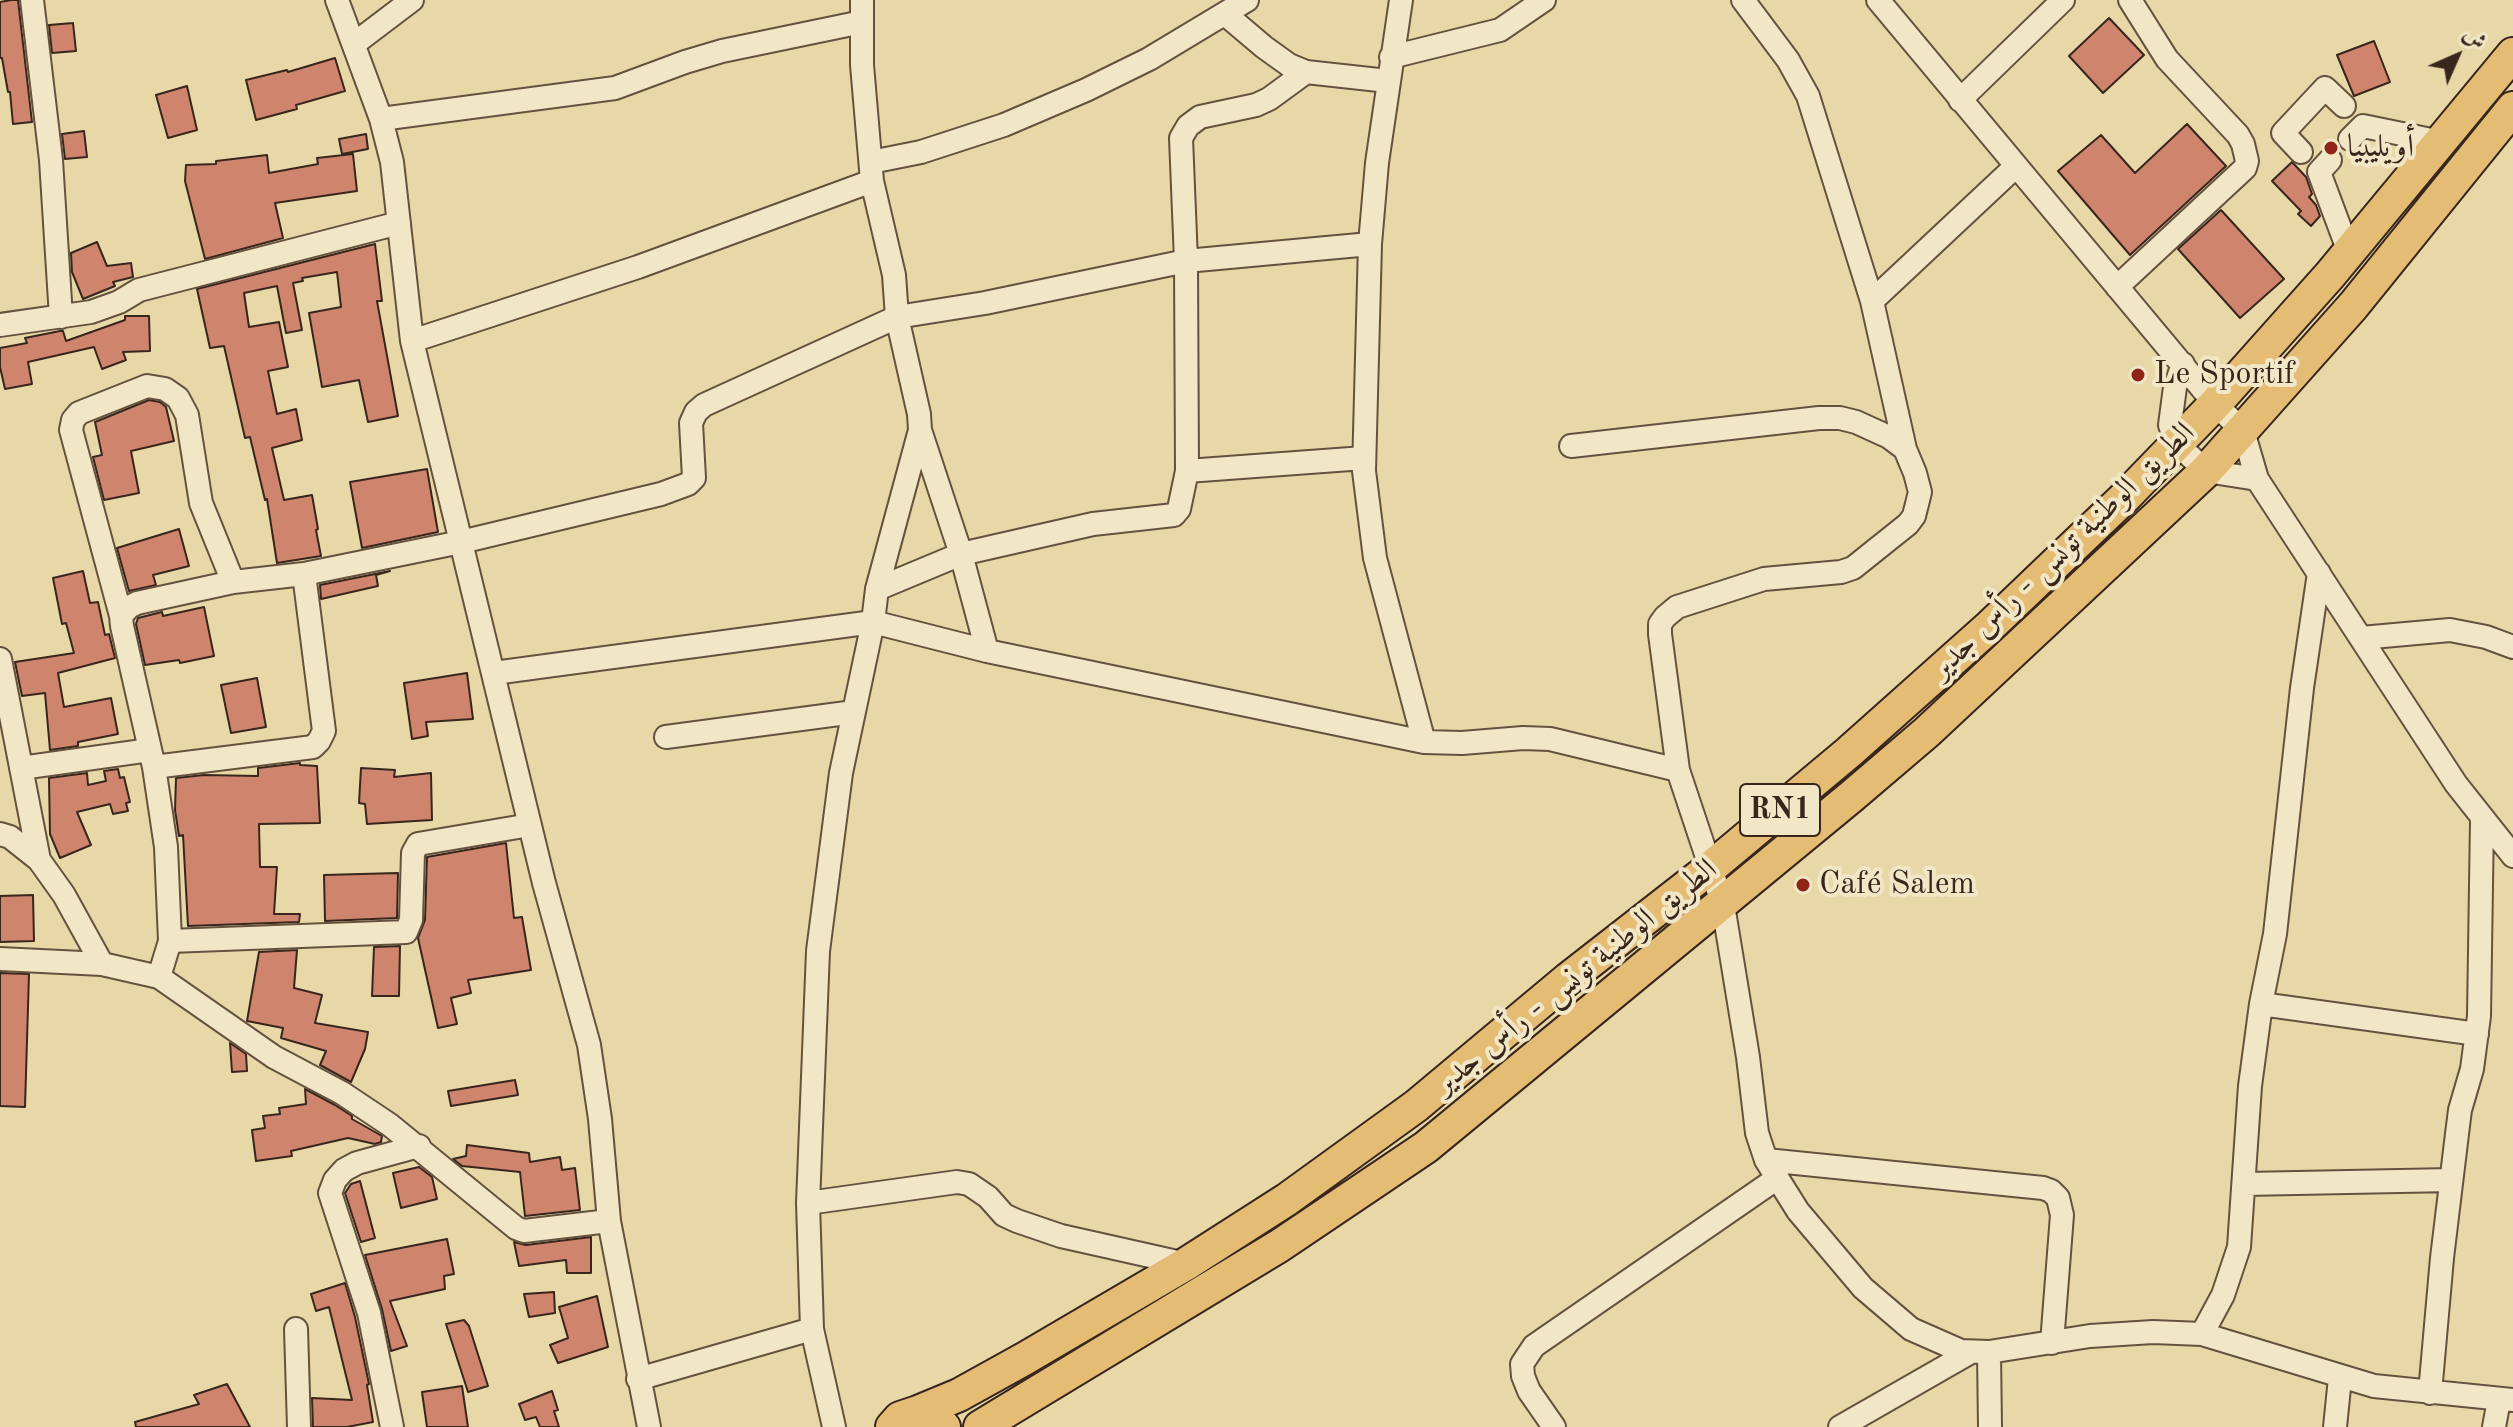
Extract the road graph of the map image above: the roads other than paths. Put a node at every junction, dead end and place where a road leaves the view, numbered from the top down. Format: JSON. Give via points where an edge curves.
{"nodes":[{"id":1,"x":32,"y":0,"type":"edge"},
{"id":2,"x":337,"y":0,"type":"edge"},
{"id":3,"x":412,"y":0,"type":"edge"},
{"id":4,"x":1247,"y":0,"type":"edge"},
{"id":5,"x":1401,"y":0,"type":"edge"},
{"id":6,"x":1544,"y":0,"type":"edge"},
{"id":7,"x":1743,"y":0,"type":"edge"},
{"id":8,"x":1878,"y":0,"type":"edge"},
{"id":9,"x":2063,"y":0,"type":"edge"},
{"id":10,"x":2130,"y":0,"type":"edge"},
{"id":11,"x":862,"y":11,"type":"edge"},
{"id":12,"x":1225,"y":14,"type":"junction"},
{"id":13,"x":354,"y":44,"type":"junction"},
{"id":14,"x":2513,"y":54,"type":"edge"},
{"id":15,"x":1391,"y":57,"type":"junction"},
{"id":16,"x":1306,"y":72,"type":"junction"},
{"id":17,"x":1388,"y":81,"type":"junction"},
{"id":18,"x":1960,"y":100,"type":"junction"},
{"id":19,"x":2513,"y":108,"type":"edge"},
{"id":20,"x":381,"y":119,"type":"junction"},
{"id":21,"x":2441,"y":142,"type":"junction"},
{"id":22,"x":2015,"y":167,"type":"junction"},
{"id":23,"x":872,"y":171,"type":"junction"},
{"id":24,"x":399,"y":223,"type":"junction"},
{"id":25,"x":1370,"y":244,"type":"junction"},
{"id":26,"x":2349,"y":252,"type":"junction"},
{"id":27,"x":1186,"y":261,"type":"junction"},
{"id":28,"x":2117,"y":287,"type":"junction"},
{"id":29,"x":1872,"y":301,"type":"junction"},
{"id":30,"x":61,"y":317,"type":"junction"},
{"id":31,"x":897,"y":317,"type":"junction"},
{"id":32,"x":0,"y":325,"type":"edge"},
{"id":33,"x":412,"y":341,"type":"junction"},
{"id":34,"x":2183,"y":364,"type":"junction"},
{"id":35,"x":2215,"y":404,"type":"junction"},
{"id":36,"x":920,"y":430,"type":"junction"},
{"id":37,"x":2243,"y":431,"type":"junction"},
{"id":38,"x":2176,"y":443,"type":"junction"},
{"id":39,"x":1571,"y":446,"type":"dead end"},
{"id":40,"x":1905,"y":449,"type":"junction"},
{"id":41,"x":1364,"y":458,"type":"junction"},
{"id":42,"x":1187,"y":471,"type":"junction"},
{"id":43,"x":2206,"y":471,"type":"junction"},
{"id":44,"x":2257,"y":479,"type":"junction"},
{"id":45,"x":461,"y":542,"type":"junction"},
{"id":46,"x":961,"y":554,"type":"junction"},
{"id":47,"x":2319,"y":573,"type":"junction"},
{"id":48,"x":304,"y":574,"type":"junction"},
{"id":49,"x":233,"y":582,"type":"junction"},
{"id":50,"x":877,"y":589,"type":"junction"},
{"id":51,"x":121,"y":616,"type":"junction"},
{"id":52,"x":873,"y":622,"type":"junction"},
{"id":53,"x":2361,"y":638,"type":"junction"},
{"id":54,"x":2513,"y":647,"type":"edge"},
{"id":55,"x":987,"y":651,"type":"junction"},
{"id":56,"x":0,"y":659,"type":"edge"},
{"id":57,"x":494,"y":673,"type":"junction"},
{"id":58,"x":854,"y":712,"type":"junction"},
{"id":59,"x":666,"y":737,"type":"dead end"},
{"id":60,"x":1424,"y":742,"type":"junction"},
{"id":61,"x":152,"y":759,"type":"junction"},
{"id":62,"x":21,"y":768,"type":"junction"},
{"id":63,"x":1678,"y":770,"type":"junction"},
{"id":64,"x":2482,"y":820,"type":"junction"},
{"id":65,"x":530,"y":825,"type":"junction"},
{"id":66,"x":0,"y":834,"type":"edge"},
{"id":67,"x":2513,"y":856,"type":"edge"},
{"id":68,"x":39,"y":860,"type":"junction"},
{"id":69,"x":1709,"y":869,"type":"junction"},
{"id":70,"x":1723,"y":905,"type":"junction"},
{"id":71,"x":170,"y":941,"type":"junction"},
{"id":72,"x":0,"y":959,"type":"edge"},
{"id":73,"x":102,"y":964,"type":"junction"},
{"id":74,"x":159,"y":977,"type":"junction"},
{"id":75,"x":2261,"y":1004,"type":"junction"},
{"id":76,"x":2477,"y":1034,"type":"junction"},
{"id":77,"x":419,"y":1146,"type":"junction"},
{"id":78,"x":1771,"y":1170,"type":"junction"},
{"id":79,"x":2451,"y":1180,"type":"junction"},
{"id":80,"x":2245,"y":1184,"type":"junction"},
{"id":81,"x":808,"y":1203,"type":"junction"},
{"id":82,"x":609,"y":1221,"type":"junction"},
{"id":83,"x":1186,"y":1264,"type":"junction"},
{"id":84,"x":296,"y":1329,"type":"dead end"},
{"id":85,"x":812,"y":1329,"type":"junction"},
{"id":86,"x":2202,"y":1334,"type":"junction"},
{"id":87,"x":2052,"y":1343,"type":"junction"},
{"id":88,"x":1980,"y":1352,"type":"junction"},
{"id":89,"x":2340,"y":1378,"type":"junction"},
{"id":90,"x":638,"y":1379,"type":"junction"},
{"id":91,"x":2430,"y":1393,"type":"junction"},
{"id":92,"x":2506,"y":1400,"type":"edge"},
{"id":93,"x":918,"y":1422,"type":"edge"},
{"id":94,"x":299,"y":1427,"type":"edge"},
{"id":95,"x":392,"y":1427,"type":"edge"},
{"id":96,"x":649,"y":1427,"type":"edge"},
{"id":97,"x":834,"y":1427,"type":"edge"},
{"id":98,"x":980,"y":1427,"type":"edge"},
{"id":99,"x":1554,"y":1427,"type":"edge"},
{"id":100,"x":1840,"y":1427,"type":"edge"},
{"id":101,"x":1990,"y":1427,"type":"edge"},
{"id":102,"x":2335,"y":1427,"type":"edge"},
{"id":103,"x":2494,"y":1427,"type":"edge"}],
"edges":[{"from":1,"to":30,"type":"street","via":[[51,160]]},
{"from":2,"to":13,"type":"street"},
{"from":3,"to":13,"type":"street"},
{"from":4,"to":12,"type":"street"},
{"from":5,"to":15,"type":"street"},
{"from":6,"to":15,"type":"street","via":[[1500,30]]},
{"from":7,"to":29,"type":"street","via":[[1808,96]]},
{"from":8,"to":18,"type":"street"},
{"from":9,"to":18,"type":"street"},
{"from":10,"to":28,"type":"street","via":[[2167,59],[2238,135],[2247,161]]},
{"from":11,"to":20,"type":"street","via":[[615,88]]},
{"from":11,"to":23,"type":"street"},
{"from":12,"to":16,"type":"street","via":[[1289,65]]},
{"from":12,"to":23,"type":"street","via":[[1086,90]]},
{"from":13,"to":20,"type":"street"},
{"from":14,"to":21,"type":"highway","name":"الطريق الوطنية تونس - رأس جدير","number":"RN1"},
{"from":15,"to":17,"type":"street"},
{"from":16,"to":17,"type":"street"},
{"from":16,"to":27,"type":"street","via":[[1256,105],[1200,117],[1188,126],[1181,138]]},
{"from":17,"to":25,"type":"street"},
{"from":18,"to":22,"type":"street"},
{"from":19,"to":37,"type":"highway","name":"الطريق الوطنية تونس - رأس جدير","number":"RN1","via":[[2353,306]]},
{"from":20,"to":24,"type":"street"},
{"from":21,"to":26,"type":"highway","name":"الطريق الوطنية تونس - رأس جدير","number":"RN1"},
{"from":21,"to":26,"type":"street","via":[[2357,132],[2337,113],[2325,88],[2283,133],[2324,166]]},
{"from":22,"to":28,"type":"street"},
{"from":22,"to":29,"type":"street"},
{"from":23,"to":31,"type":"street","via":[[894,275]]},
{"from":23,"to":33,"type":"street","via":[[638,267]]},
{"from":24,"to":30,"type":"street","via":[[139,290],[91,312]]},
{"from":24,"to":33,"type":"street"},
{"from":25,"to":27,"type":"street"},
{"from":25,"to":41,"type":"street"},
{"from":26,"to":35,"type":"highway","name":"الطريق الوطنية تونس - رأس جدير","number":"RN1"},
{"from":27,"to":31,"type":"street"},
{"from":27,"to":42,"type":"street"},
{"from":28,"to":34,"type":"street"},
{"from":29,"to":40,"type":"street"},
{"from":30,"to":32,"type":"street"},
{"from":31,"to":36,"type":"street"},
{"from":31,"to":45,"type":"street","via":[[704,405],[691,423],[694,478],[688,484]]},
{"from":33,"to":45,"type":"street"},
{"from":34,"to":35,"type":"street"},
{"from":34,"to":38,"type":"street","via":[[2170,425]]},
{"from":35,"to":37,"type":"street"},
{"from":35,"to":38,"type":"highway","name":"الطريق الوطنية تونس - رأس جدير","number":"RN1"},
{"from":36,"to":46,"type":"street"},
{"from":36,"to":50,"type":"street"},
{"from":37,"to":43,"type":"highway","name":"الطريق الوطنية تونس - رأس جدير","number":"RN1"},
{"from":37,"to":44,"type":"street"},
{"from":38,"to":43,"type":"street"},
{"from":38,"to":69,"type":"highway","name":"الطريق الوطنية تونس - رأس جدير","number":"RN1","via":[[1988,628]]},
{"from":39,"to":40,"type":"street","via":[[1819,418],[1856,422]]},
{"from":40,"to":63,"type":"street","via":[[1920,492],[1914,516],[1853,568],[1740,586],[1677,607],[1660,624]]},
{"from":41,"to":42,"type":"street"},
{"from":41,"to":60,"type":"street","via":[[1375,558]]},
{"from":42,"to":46,"type":"street","via":[[1174,515],[1093,524]]},
{"from":43,"to":44,"type":"street"},
{"from":43,"to":70,"type":"highway","name":"الطريق الوطنية تونس - رأس جدير","number":"RN1","via":[[1927,732]]},
{"from":44,"to":47,"type":"street"},
{"from":45,"to":48,"type":"street"},
{"from":45,"to":57,"type":"street"},
{"from":46,"to":50,"type":"street"},
{"from":46,"to":55,"type":"street"},
{"from":47,"to":53,"type":"street"},
{"from":47,"to":75,"type":"street","via":[[2275,934]]},
{"from":48,"to":49,"type":"street"},
{"from":48,"to":61,"type":"street","via":[[324,731],[319,741],[313,747]]},
{"from":49,"to":51,"type":"street","via":[[137,603]]},
{"from":49,"to":51,"type":"street","via":[[201,503],[187,415],[178,398],[147,386],[79,413],[71,430]]},
{"from":50,"to":52,"type":"street"},
{"from":51,"to":61,"type":"street"},
{"from":52,"to":55,"type":"street"},
{"from":52,"to":57,"type":"street"},
{"from":52,"to":58,"type":"street"},
{"from":53,"to":54,"type":"street","via":[[2450,630]]},
{"from":53,"to":64,"type":"street"},
{"from":55,"to":60,"type":"street"},
{"from":56,"to":62,"type":"street"},
{"from":57,"to":65,"type":"street"},
{"from":58,"to":59,"type":"street"},
{"from":58,"to":81,"type":"street","via":[[818,951]]},
{"from":60,"to":63,"type":"street","via":[[1550,739]]},
{"from":61,"to":62,"type":"street"},
{"from":61,"to":71,"type":"street","via":[[166,847]]},
{"from":62,"to":68,"type":"street"},
{"from":63,"to":69,"type":"street"},
{"from":64,"to":67,"type":"street"},
{"from":64,"to":76,"type":"street"},
{"from":65,"to":71,"type":"street","via":[[418,844],[406,932]]},
{"from":65,"to":82,"type":"street","via":[[589,1045]]},
{"from":66,"to":68,"type":"street"},
{"from":68,"to":73,"type":"street"},
{"from":69,"to":70,"type":"street"},
{"from":69,"to":83,"type":"highway","name":"الطريق الوطنية تونس - رأس جدير","number":"RN1","via":[[1416,1106]]},
{"from":70,"to":78,"type":"street","via":[[1757,1133]]},
{"from":70,"to":98,"type":"highway","name":"الطريق الوطنية تونس - رأس جدير","number":"RN1","via":[[1426,1147],[1279,1246]]},
{"from":71,"to":74,"type":"street"},
{"from":72,"to":73,"type":"street"},
{"from":73,"to":74,"type":"street"},
{"from":74,"to":77,"type":"street","via":[[274,1057],[342,1093]]},
{"from":75,"to":76,"type":"street"},
{"from":75,"to":80,"type":"street"},
{"from":76,"to":79,"type":"street"},
{"from":77,"to":82,"type":"street","via":[[516,1228]]},
{"from":77,"to":95,"type":"street","via":[[357,1163],[335,1180],[330,1193],[369,1313]]},
{"from":78,"to":87,"type":"street","via":[[2051,1191],[2062,1215]]},
{"from":78,"to":88,"type":"street","via":[[1833,1254],[1885,1309],[1911,1329],[1961,1351]]},
{"from":78,"to":99,"type":"street","via":[[1534,1346],[1522,1364],[1523,1376]]},
{"from":79,"to":80,"type":"street"},
{"from":79,"to":91,"type":"street"},
{"from":80,"to":86,"type":"street","via":[[2232,1273]]},
{"from":81,"to":83,"type":"street","via":[[957,1182],[969,1184],[1017,1221]]},
{"from":81,"to":85,"type":"street"},
{"from":82,"to":90,"type":"street"},
{"from":83,"to":93,"type":"highway","name":"الطريق الوطنية تونس - رأس جدير","number":"RN1"},
{"from":84,"to":94,"type":"street"},
{"from":85,"to":90,"type":"street"},
{"from":85,"to":97,"type":"street"},
{"from":86,"to":87,"type":"street","via":[[2153,1332]]},
{"from":86,"to":89,"type":"street"},
{"from":87,"to":88,"type":"street"},
{"from":88,"to":100,"type":"street"},
{"from":88,"to":101,"type":"street"},
{"from":89,"to":91,"type":"street"},
{"from":89,"to":102,"type":"street"},
{"from":90,"to":96,"type":"street"},
{"from":91,"to":92,"type":"street"},
{"from":92,"to":103,"type":"street"}]}
